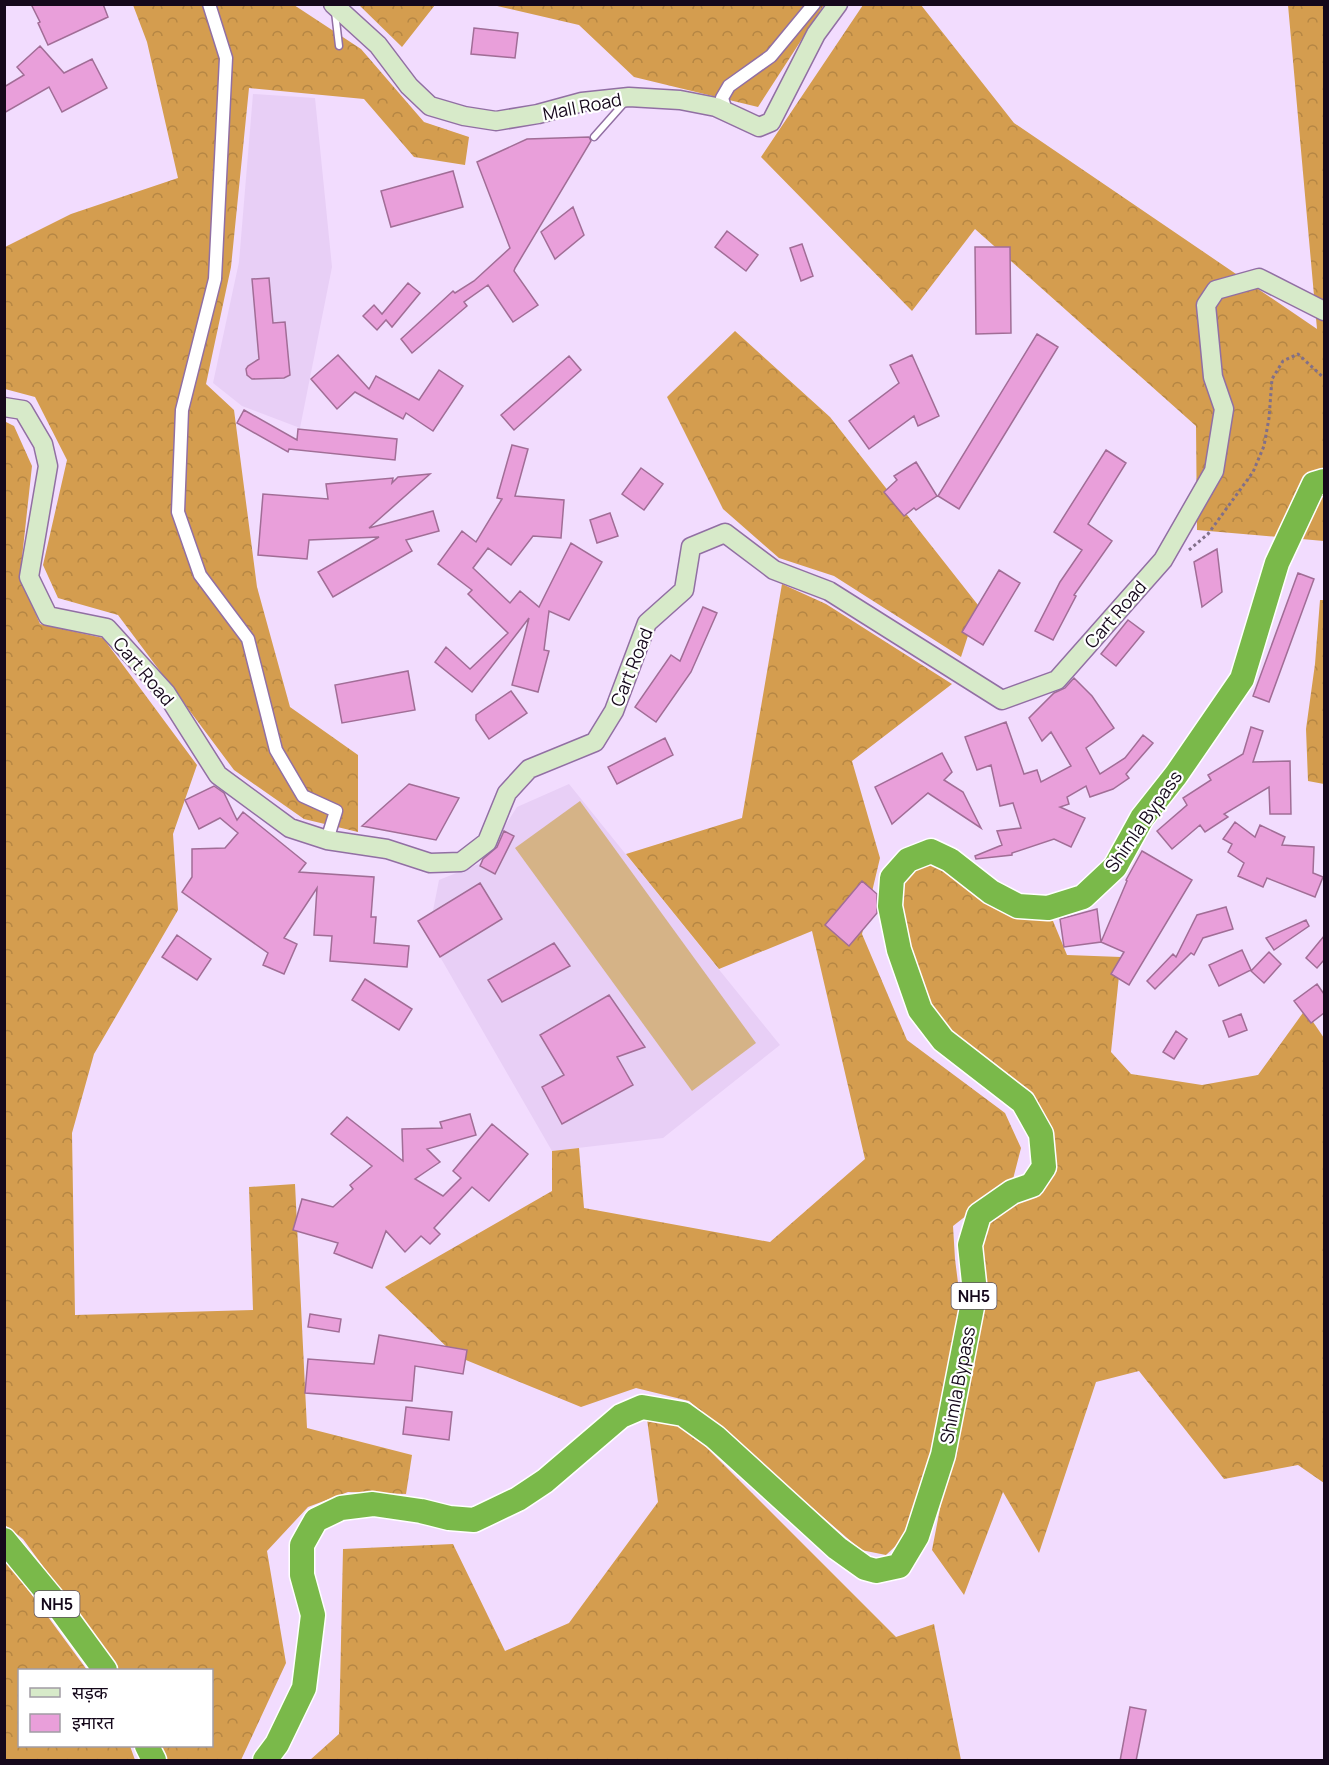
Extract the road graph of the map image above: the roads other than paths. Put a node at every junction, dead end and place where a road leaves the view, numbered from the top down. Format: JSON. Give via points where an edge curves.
{"nodes":[{"id":1,"x":209,"y":4,"type":"edge"},
{"id":2,"x":814,"y":4,"type":"edge"},
{"id":3,"x":838,"y":4,"type":"edge"},
{"id":4,"x":333,"y":5,"type":"edge"},
{"id":5,"x":339,"y":46,"type":"dead end"},
{"id":6,"x":629,"y":97,"type":"junction"},
{"id":7,"x":726,"y":111,"type":"junction"},
{"id":8,"x":594,"y":137,"type":"dead end"},
{"id":9,"x":1324,"y":311,"type":"edge"},
{"id":10,"x":4,"y":408,"type":"edge"},
{"id":11,"x":1324,"y":481,"type":"edge"},
{"id":12,"x":327,"y":840,"type":"junction"},
{"id":13,"x":4,"y":1540,"type":"edge"},
{"id":14,"x":104,"y":1669,"type":"edge"},
{"id":15,"x":147,"y":1747,"type":"edge"},
{"id":16,"x":154,"y":1761,"type":"edge"},
{"id":17,"x":265,"y":1761,"type":"edge"}],
"edges":[{"from":1,"to":12,"type":"street","via":[[226,58],[215,279],[182,410],[178,512],[200,575],[248,639],[276,750],[303,796],[336,811]]},
{"from":2,"to":7,"type":"street","via":[[771,56],[729,86],[722,98]]},
{"from":3,"to":7,"type":"main road","name":"Mall Road","via":[[816,34],[771,122],[759,127]]},
{"from":4,"to":5,"type":"lane"},
{"from":4,"to":6,"type":"main road","name":"Mall Road","via":[[378,45],[409,86],[430,106],[496,121],[582,102]]},
{"from":6,"to":7,"type":"main road","name":"Mall Road","via":[[680,100]]},
{"from":6,"to":8,"type":"lane"},
{"from":9,"to":12,"type":"main road","name":"Cart Road","via":[[1259,278],[1216,290],[1206,305],[1213,377],[1224,409],[1214,471],[1163,560],[1057,680],[1002,700],[829,591],[774,570],[725,533],[691,547],[684,590],[647,623],[614,711],[595,742],[529,769],[507,793],[487,842],[461,862],[430,863],[387,849]]},
{"from":10,"to":12,"type":"main road","name":"Cart Road","via":[[23,410],[43,444],[48,466],[29,577],[48,616],[107,628],[166,693],[218,776],[290,828]]},
{"from":11,"to":17,"type":"highway","name":"Shimla Bypass","number":"NH5","via":[[1314,484],[1277,562],[1242,679],[1176,776],[1142,818],[1115,867],[1083,897],[1048,908],[1018,906],[931,851],[908,860],[892,878],[890,906],[899,950],[920,1010],[943,1040],[1023,1102],[1041,1134],[1044,1167],[1032,1185],[1011,1192],[979,1215],[970,1245],[975,1292],[943,1455],[917,1536],[899,1566],[876,1571],[865,1568],[837,1548],[715,1437],[683,1414],[642,1407],[621,1416],[545,1481],[474,1520],[373,1504],[341,1508],[316,1520],[302,1545],[302,1575],[313,1615],[304,1688]]},
{"from":13,"to":14,"type":"highway","number":"NH5"},
{"from":15,"to":16,"type":"highway"}]}
